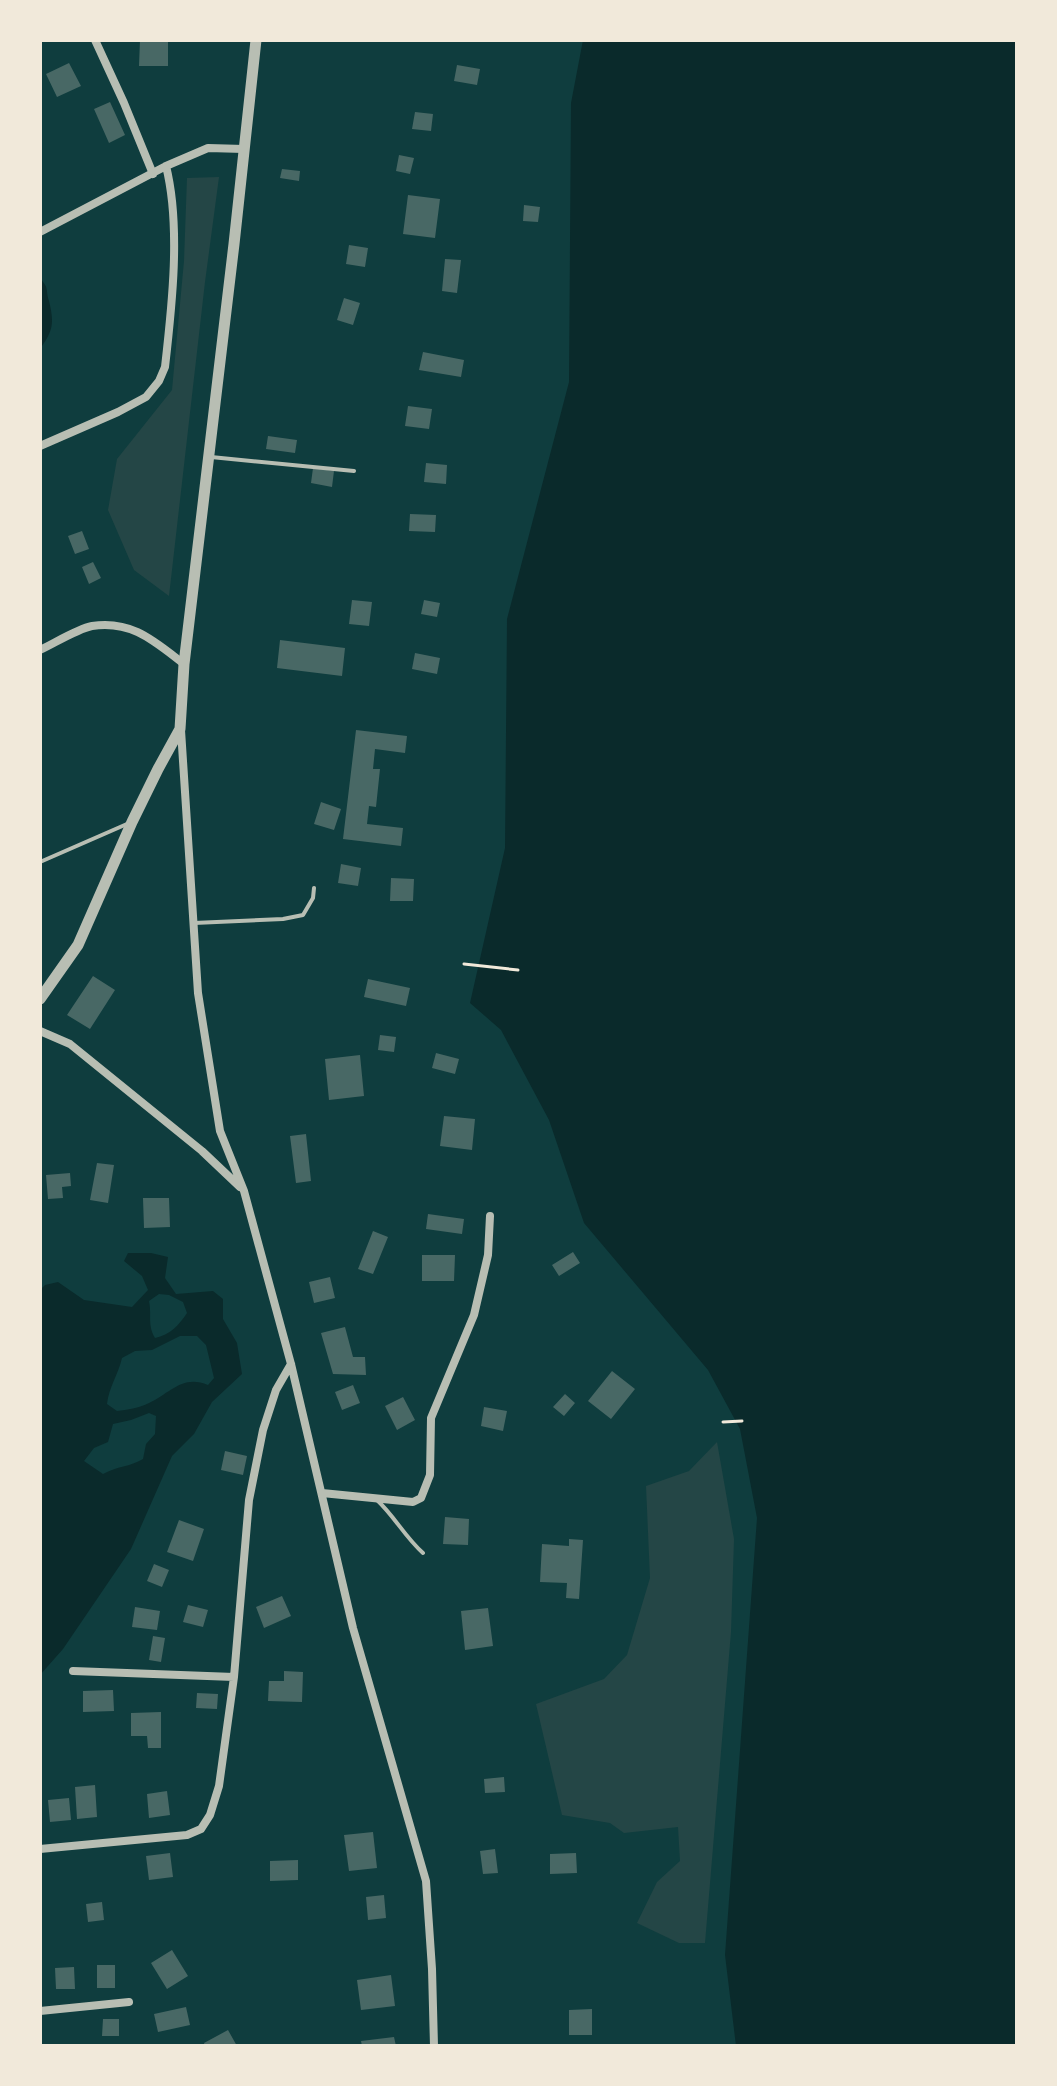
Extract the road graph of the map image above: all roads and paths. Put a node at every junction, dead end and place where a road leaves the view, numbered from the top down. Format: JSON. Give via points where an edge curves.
{"nodes":[{"id":1,"x":95,"y":40,"type":"edge"},
{"id":2,"x":256,"y":40,"type":"edge"},
{"id":3,"x":244,"y":149,"type":"junction"},
{"id":4,"x":166,"y":166,"type":"junction"},
{"id":5,"x":153,"y":174,"type":"junction"},
{"id":6,"x":40,"y":232,"type":"edge"},
{"id":7,"x":40,"y":446,"type":"edge"},
{"id":8,"x":209,"y":457,"type":"junction"},
{"id":9,"x":354,"y":471,"type":"dead end"},
{"id":10,"x":40,"y":650,"type":"edge"},
{"id":11,"x":184,"y":664,"type":"junction"},
{"id":12,"x":180,"y":729,"type":"junction"},
{"id":13,"x":132,"y":822,"type":"junction"},
{"id":14,"x":40,"y":862,"type":"edge"},
{"id":15,"x":314,"y":888,"type":"dead end"},
{"id":16,"x":194,"y":923,"type":"junction"},
{"id":17,"x":464,"y":964,"type":"dead end"},
{"id":18,"x":518,"y":970,"type":"dead end"},
{"id":19,"x":40,"y":999,"type":"edge"},
{"id":20,"x":40,"y":1031,"type":"edge"},
{"id":21,"x":244,"y":1191,"type":"junction"},
{"id":22,"x":490,"y":1216,"type":"dead end"},
{"id":23,"x":291,"y":1364,"type":"junction"},
{"id":24,"x":742,"y":1421,"type":"dead end"},
{"id":25,"x":723,"y":1422,"type":"dead end"},
{"id":26,"x":322,"y":1493,"type":"junction"},
{"id":27,"x":376,"y":1498,"type":"junction"},
{"id":28,"x":423,"y":1553,"type":"dead end"},
{"id":29,"x":73,"y":1671,"type":"dead end"},
{"id":30,"x":234,"y":1677,"type":"junction"},
{"id":31,"x":40,"y":1849,"type":"edge"},
{"id":32,"x":129,"y":2002,"type":"dead end"},
{"id":33,"x":40,"y":2011,"type":"edge"},
{"id":34,"x":434,"y":2046,"type":"edge"}],
"edges":[{"from":1,"to":5,"type":"street"},
{"from":2,"to":3,"type":"street"},
{"from":3,"to":4,"type":"street","via":[[208,148]]},
{"from":3,"to":8,"type":"street"},
{"from":4,"to":5,"type":"street"},
{"from":4,"to":7,"type":"street","via":[[172,190],[173,274],[165,367],[159,381],[130,406]]},
{"from":5,"to":6,"type":"street"},
{"from":8,"to":9,"type":"lane"},
{"from":8,"to":11,"type":"street"},
{"from":10,"to":11,"type":"street","via":[[91,626],[127,626]]},
{"from":11,"to":12,"type":"street"},
{"from":12,"to":13,"type":"street"},
{"from":12,"to":16,"type":"street"},
{"from":13,"to":14,"type":"lane"},
{"from":13,"to":19,"type":"street","via":[[78,945]]},
{"from":15,"to":16,"type":"lane","via":[[303,915]]},
{"from":16,"to":21,"type":"street","via":[[198,993],[220,1131]]},
{"from":17,"to":18,"type":"path"},
{"from":20,"to":21,"type":"street","via":[[70,1044]]},
{"from":21,"to":23,"type":"street"},
{"from":22,"to":27,"type":"street","via":[[488,1255],[474,1315],[431,1418],[430,1475],[421,1498]]},
{"from":23,"to":26,"type":"street"},
{"from":23,"to":30,"type":"street","via":[[263,1430],[249,1500]]},
{"from":24,"to":25,"type":"path"},
{"from":26,"to":27,"type":"street"},
{"from":26,"to":34,"type":"street","via":[[353,1628],[426,1881]]},
{"from":27,"to":28,"type":"lane"},
{"from":29,"to":30,"type":"street"},
{"from":30,"to":31,"type":"street","via":[[219,1786],[201,1829],[187,1835]]},
{"from":32,"to":33,"type":"street"}]}
